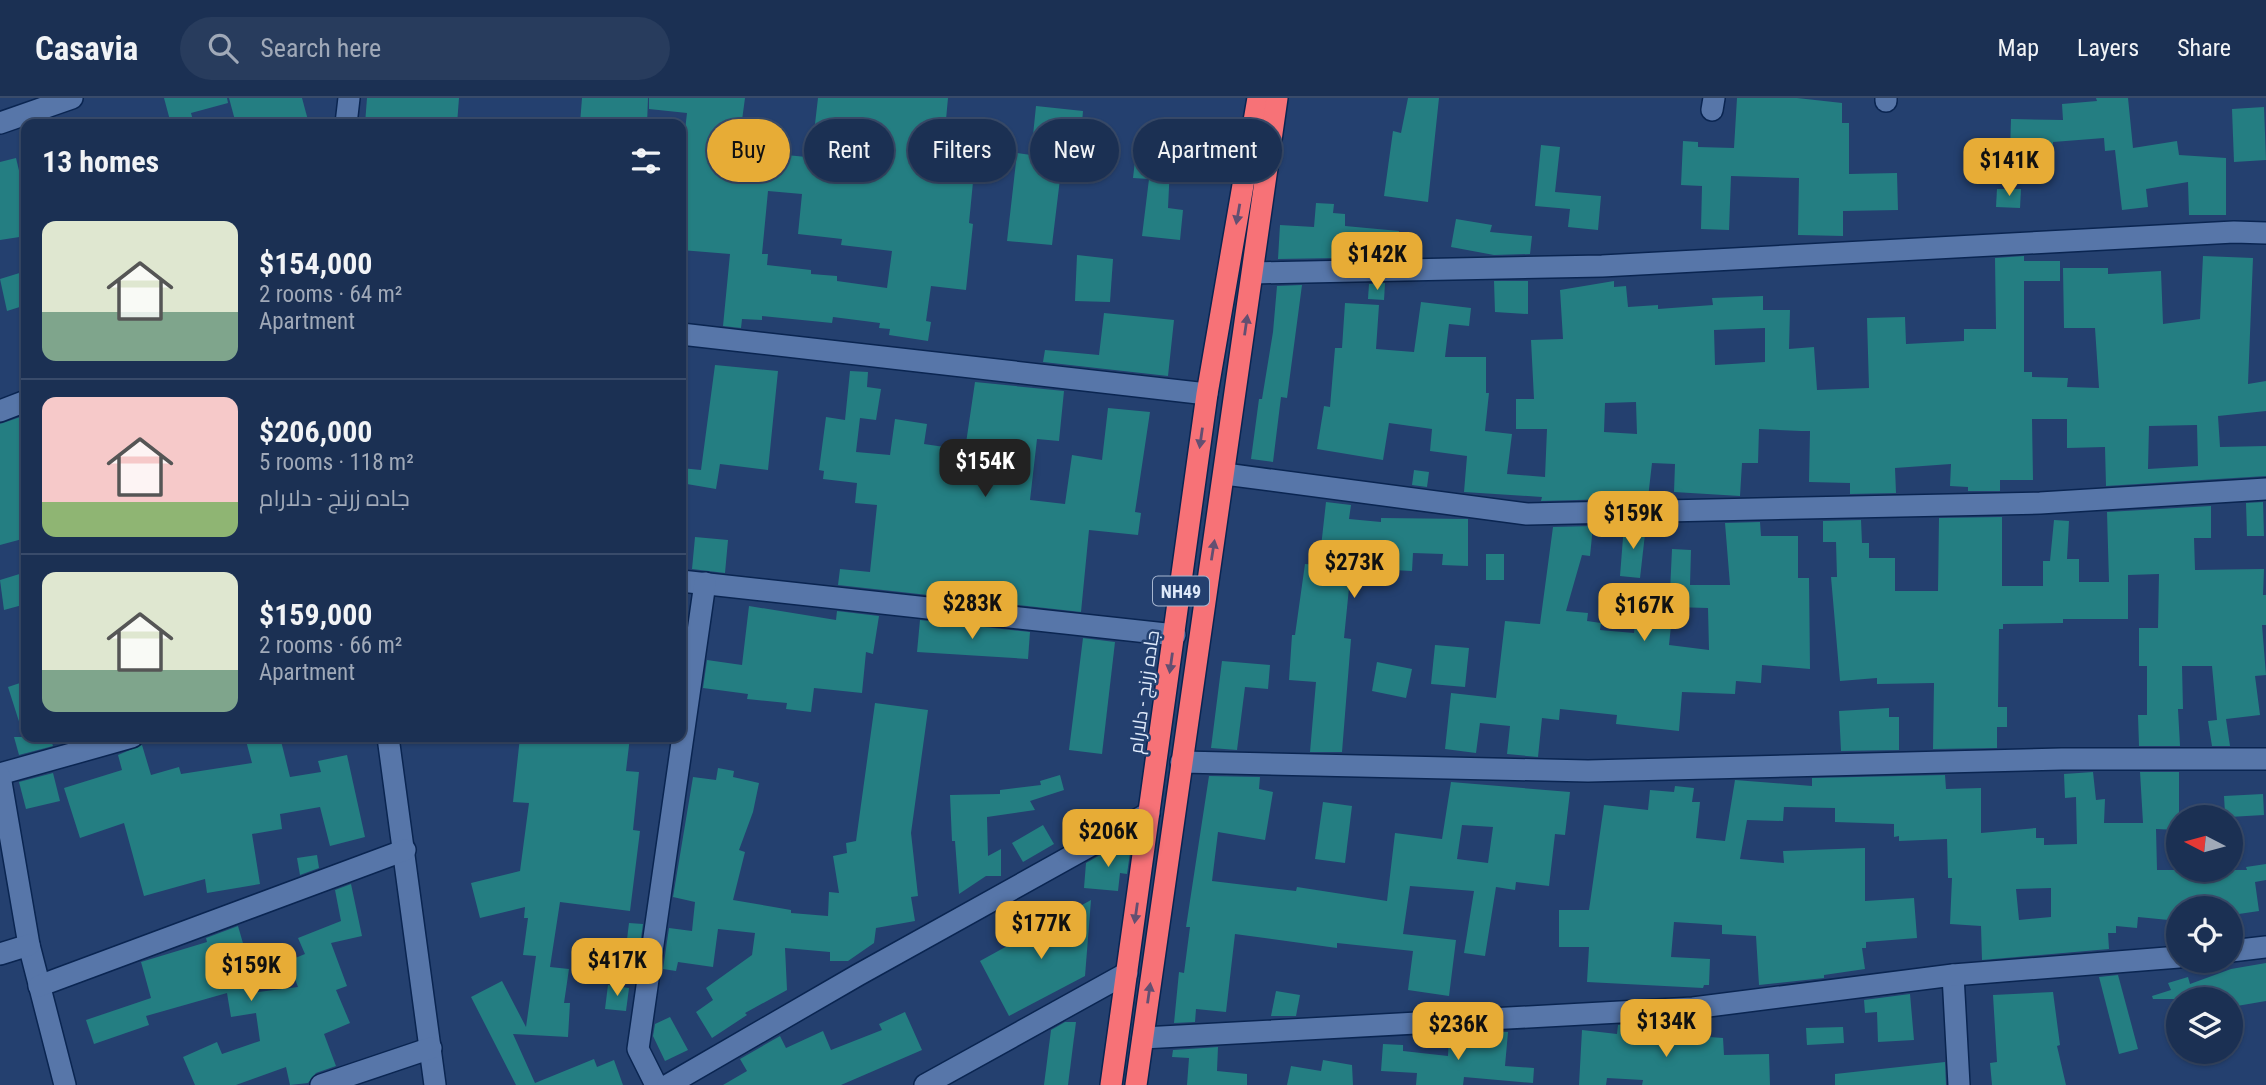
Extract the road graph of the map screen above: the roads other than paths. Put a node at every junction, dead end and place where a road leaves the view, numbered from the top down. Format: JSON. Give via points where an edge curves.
{"nodes":[{"id":1,"x":72,"y":98,"type":"edge"},
{"id":2,"x":349,"y":98,"type":"edge"},
{"id":3,"x":1258,"y":98,"type":"edge"},
{"id":4,"x":1277,"y":98,"type":"edge"},
{"id":5,"x":347,"y":119,"type":"edge"},
{"id":6,"x":0,"y":123,"type":"edge"},
{"id":7,"x":2266,"y":233,"type":"edge"},
{"id":8,"x":1253,"y":273,"type":"junction"},
{"id":9,"x":686,"y":335,"type":"edge"},
{"id":10,"x":1207,"y":394,"type":"junction"},
{"id":11,"x":21,"y":403,"type":"edge"},
{"id":12,"x":0,"y":411,"type":"edge"},
{"id":13,"x":1225,"y":474,"type":"junction"},
{"id":14,"x":2266,"y":489,"type":"edge"},
{"id":15,"x":686,"y":581,"type":"edge"},
{"id":16,"x":705,"y":583,"type":"junction"},
{"id":17,"x":1175,"y":635,"type":"junction"},
{"id":18,"x":686,"y":715,"type":"edge"},
{"id":19,"x":115,"y":742,"type":"edge"},
{"id":20,"x":389,"y":742,"type":"edge"},
{"id":21,"x":682,"y":742,"type":"edge"},
{"id":22,"x":2266,"y":759,"type":"edge"},
{"id":23,"x":1181,"y":762,"type":"junction"},
{"id":24,"x":0,"y":775,"type":"edge"},
{"id":25,"x":1149,"y":813,"type":"junction"},
{"id":26,"x":405,"y":850,"type":"junction"},
{"id":27,"x":29,"y":945,"type":"junction"},
{"id":28,"x":2266,"y":947,"type":"edge"},
{"id":29,"x":2243,"y":950,"type":"edge"},
{"id":30,"x":0,"y":954,"type":"edge"},
{"id":31,"x":2166,"y":958,"type":"edge"},
{"id":32,"x":1127,"y":973,"type":"junction"},
{"id":33,"x":1953,"y":975,"type":"junction"},
{"id":34,"x":39,"y":986,"type":"junction"},
{"id":35,"x":1143,"y":1038,"type":"junction"},
{"id":36,"x":431,"y":1048,"type":"junction"},
{"id":37,"x":65,"y":1085,"type":"edge"},
{"id":38,"x":321,"y":1085,"type":"edge"},
{"id":39,"x":435,"y":1085,"type":"edge"},
{"id":40,"x":656,"y":1085,"type":"edge"},
{"id":41,"x":668,"y":1085,"type":"edge"},
{"id":42,"x":925,"y":1085,"type":"edge"},
{"id":43,"x":1111,"y":1085,"type":"edge"},
{"id":44,"x":1136,"y":1085,"type":"edge"},
{"id":45,"x":1959,"y":1085,"type":"edge"}],
"edges":[{"from":1,"to":6,"type":"street"},
{"from":2,"to":5,"type":"street"},
{"from":3,"to":10,"type":"highway","name":"جاده زرنج - دلارام","number":"NH49","one_way":true},
{"from":4,"to":8,"type":"highway","number":"NH49"},
{"from":7,"to":8,"type":"street","via":[[1602,266]]},
{"from":13,"to":8,"type":"highway","number":"NH49","one_way":true},
{"from":9,"to":10,"type":"street"},
{"from":10,"to":17,"type":"highway","name":"جاده زرنج - دلارام","number":"NH49","one_way":true},
{"from":11,"to":12,"type":"street"},
{"from":13,"to":14,"type":"street","via":[[1527,514],[2040,503]]},
{"from":23,"to":13,"type":"highway","number":"NH49","one_way":true},
{"from":15,"to":16,"type":"street"},
{"from":16,"to":17,"type":"street"},
{"from":16,"to":18,"type":"street"},
{"from":17,"to":25,"type":"highway","name":"جاده زرنج - دلارام","number":"NH49","one_way":true},
{"from":19,"to":24,"type":"street"},
{"from":20,"to":26,"type":"street"},
{"from":21,"to":40,"type":"street","via":[[638,1049]]},
{"from":22,"to":23,"type":"street","via":[[2062,759],[1588,771]]},
{"from":35,"to":23,"type":"highway","number":"NH49","one_way":true},
{"from":24,"to":27,"type":"street"},
{"from":25,"to":32,"type":"highway","name":"جاده زرنج - دلارام","number":"NH49","one_way":true},
{"from":25,"to":41,"type":"street"},
{"from":26,"to":34,"type":"street"},
{"from":26,"to":36,"type":"street"},
{"from":27,"to":30,"type":"street"},
{"from":27,"to":34,"type":"street"},
{"from":28,"to":29,"type":"street"},
{"from":31,"to":33,"type":"street"},
{"from":32,"to":42,"type":"street"},
{"from":32,"to":43,"type":"highway","name":"جاده زرنج - دلارام","number":"NH49"},
{"from":33,"to":35,"type":"street","via":[[1693,1008]]},
{"from":33,"to":45,"type":"street"},
{"from":34,"to":37,"type":"street"},
{"from":35,"to":44,"type":"highway","number":"NH49"},
{"from":36,"to":38,"type":"street"},
{"from":36,"to":39,"type":"street"}]}
